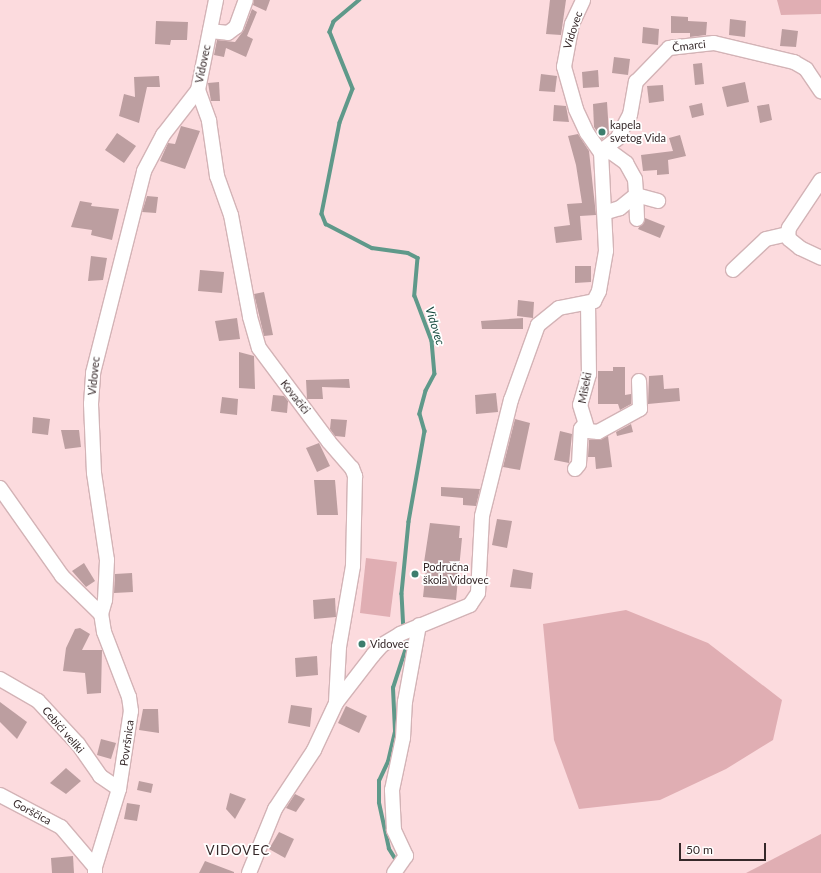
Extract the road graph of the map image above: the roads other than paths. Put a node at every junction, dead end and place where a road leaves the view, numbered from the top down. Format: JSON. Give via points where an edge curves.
{"nodes":[{"id":1,"x":216,"y":0,"type":"edge"},
{"id":2,"x":246,"y":0,"type":"edge"},
{"id":3,"x":583,"y":0,"type":"edge"},
{"id":4,"x":210,"y":31,"type":"junction"},
{"id":5,"x":198,"y":90,"type":"junction"},
{"id":6,"x":821,"y":91,"type":"edge"},
{"id":7,"x":601,"y":152,"type":"junction"},
{"id":8,"x":821,"y":180,"type":"edge"},
{"id":9,"x":636,"y":195,"type":"junction"},
{"id":10,"x":658,"y":201,"type":"dead end"},
{"id":11,"x":607,"y":212,"type":"junction"},
{"id":12,"x":637,"y":219,"type":"dead end"},
{"id":13,"x":788,"y":234,"type":"junction"},
{"id":14,"x":821,"y":258,"type":"edge"},
{"id":15,"x":733,"y":270,"type":"dead end"},
{"id":16,"x":588,"y":303,"type":"junction"},
{"id":17,"x":639,"y":381,"type":"dead end"},
{"id":18,"x":584,"y":426,"type":"junction"},
{"id":19,"x":575,"y":469,"type":"dead end"},
{"id":20,"x":0,"y":488,"type":"edge"},
{"id":21,"x":101,"y":614,"type":"junction"},
{"id":22,"x":409,"y":630,"type":"junction"},
{"id":23,"x":0,"y":679,"type":"edge"},
{"id":24,"x":336,"y":702,"type":"junction"},
{"id":25,"x":120,"y":789,"type":"junction"},
{"id":26,"x":0,"y":795,"type":"edge"},
{"id":27,"x":398,"y":868,"type":"edge"},
{"id":28,"x":95,"y":870,"type":"edge"},
{"id":29,"x":249,"y":873,"type":"edge"}],
"edges":[{"from":1,"to":4,"type":"street","name":"Vidovec"},
{"from":2,"to":4,"type":"street","via":[[236,27],[228,33]]},
{"from":3,"to":7,"type":"street","name":"Vidovec","via":[[571,31],[564,67],[576,109],[587,133]]},
{"from":4,"to":5,"type":"street","name":"Vidovec"},
{"from":5,"to":21,"type":"street","name":"Vidovec","via":[[163,135],[144,171],[98,343],[91,404],[94,473],[106,560],[106,595]]},
{"from":5,"to":24,"type":"street","name":"Kovačići","via":[[209,121],[217,176],[231,215],[250,317],[259,348],[329,442],[352,468],[355,476],[353,566],[338,647]]},
{"from":6,"to":7,"type":"street","name":"Čmarci","via":[[806,69],[794,62],[714,43],[669,48],[636,82],[630,115],[617,139]]},
{"from":7,"to":9,"type":"street","via":[[611,152],[626,163],[635,179]]},
{"from":7,"to":11,"type":"street"},
{"from":8,"to":13,"type":"street","via":[[789,228]]},
{"from":9,"to":10,"type":"street"},
{"from":9,"to":11,"type":"street","via":[[620,208]]},
{"from":9,"to":12,"type":"street"},
{"from":11,"to":16,"type":"street","via":[[606,251],[599,291],[594,301]]},
{"from":13,"to":14,"type":"street","via":[[789,239],[800,248]]},
{"from":13,"to":15,"type":"street","via":[[766,240]]},
{"from":16,"to":18,"type":"street","name":"Mišeki","via":[[589,374],[580,405]]},
{"from":16,"to":22,"type":"street","via":[[559,308],[538,325],[511,400],[482,516],[478,593],[470,605],[458,613]]},
{"from":17,"to":18,"type":"street","via":[[642,405],[636,414],[598,432],[588,431]]},
{"from":18,"to":19,"type":"street","via":[[581,429],[579,464]]},
{"from":20,"to":21,"type":"street","via":[[62,576]]},
{"from":21,"to":25,"type":"street","name":"Površnica","via":[[104,632],[129,697],[131,712]]},
{"from":22,"to":24,"type":"street","via":[[382,645]]},
{"from":22,"to":27,"type":"street","via":[[403,738],[392,790],[394,830],[406,856]]},
{"from":23,"to":25,"type":"street","name":"Cebići veliki","via":[[38,701],[78,744],[100,776]]},
{"from":24,"to":29,"type":"street","via":[[314,750],[275,809]]},
{"from":25,"to":28,"type":"street","name":"Površnica"},
{"from":26,"to":28,"type":"street","name":"Gorščica","via":[[61,827]]}]}
